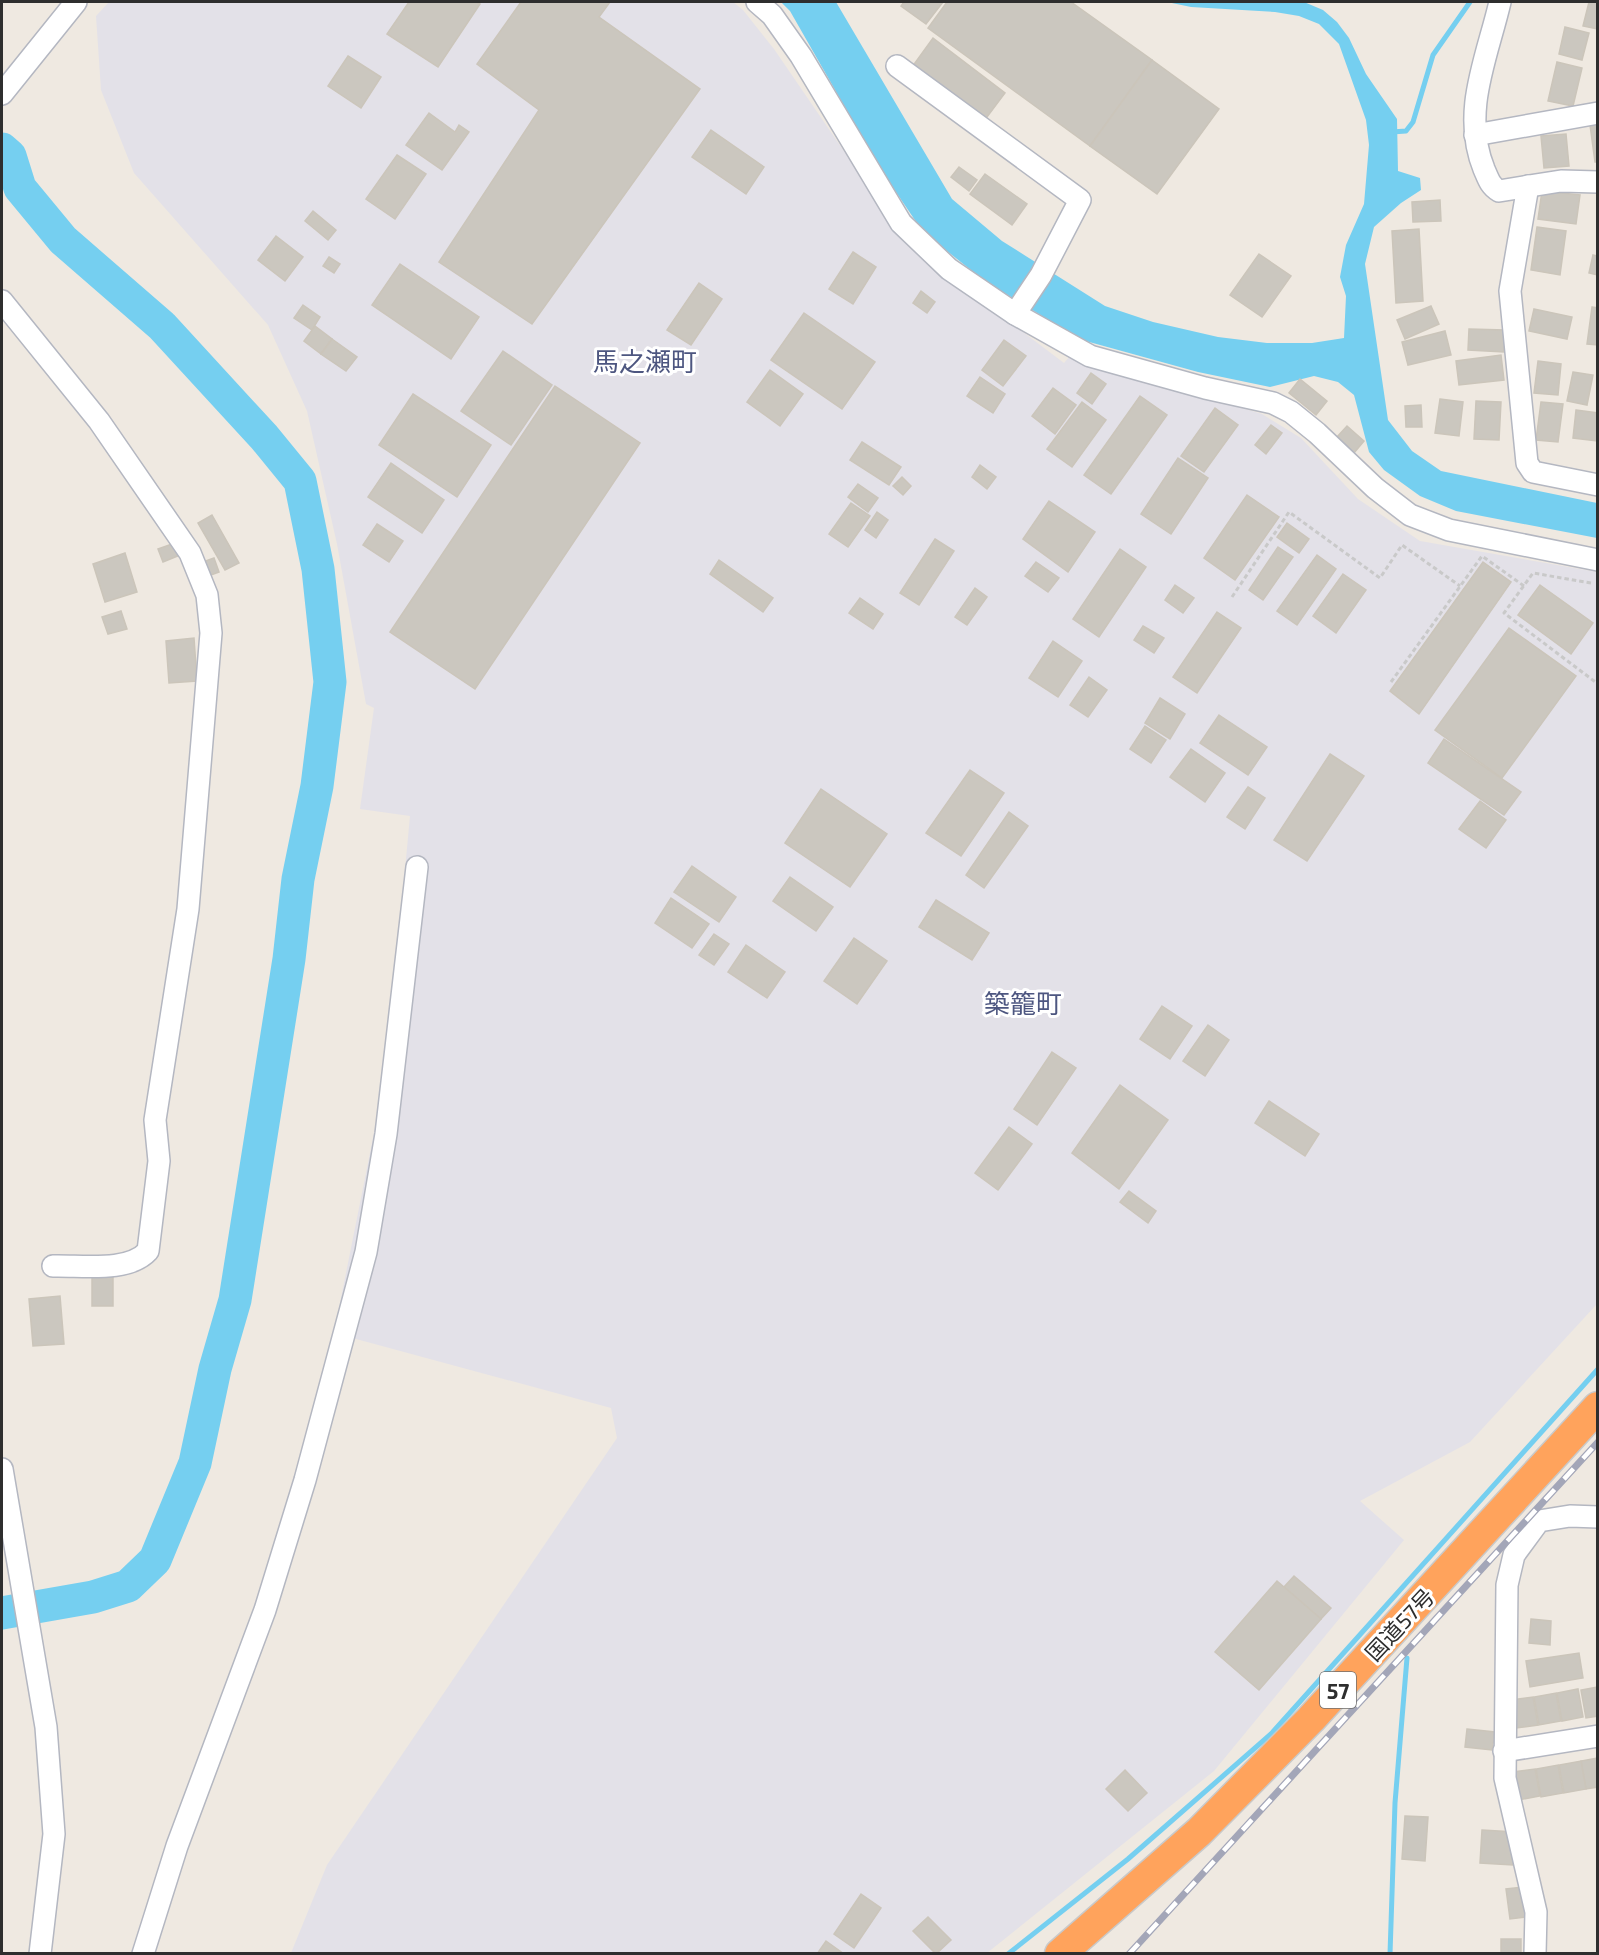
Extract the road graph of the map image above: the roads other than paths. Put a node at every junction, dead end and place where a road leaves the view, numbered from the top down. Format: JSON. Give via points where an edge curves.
{"nodes":[{"id":1,"x":76,"y":2,"type":"edge"},
{"id":2,"x":757,"y":2,"type":"edge"},
{"id":3,"x":1500,"y":2,"type":"edge"},
{"id":4,"x":897,"y":66,"type":"dead end"},
{"id":5,"x":2,"y":94,"type":"edge"},
{"id":6,"x":1598,"y":113,"type":"edge"},
{"id":7,"x":1475,"y":135,"type":"junction"},
{"id":8,"x":1598,"y":182,"type":"edge"},
{"id":9,"x":1528,"y":186,"type":"junction"},
{"id":10,"x":2,"y":301,"type":"edge"},
{"id":11,"x":1017,"y":311,"type":"junction"},
{"id":12,"x":1598,"y":485,"type":"edge"},
{"id":13,"x":1598,"y":560,"type":"edge"},
{"id":14,"x":417,"y":867,"type":"dead end"},
{"id":15,"x":53,"y":1266,"type":"dead end"},
{"id":16,"x":1598,"y":1407,"type":"edge"},
{"id":17,"x":2,"y":1469,"type":"edge"},
{"id":18,"x":1598,"y":1517,"type":"edge"},
{"id":19,"x":1598,"y":1736,"type":"edge"},
{"id":20,"x":1504,"y":1751,"type":"junction"},
{"id":21,"x":40,"y":1953,"type":"edge"},
{"id":22,"x":142,"y":1953,"type":"edge"},
{"id":23,"x":1060,"y":1953,"type":"edge"},
{"id":24,"x":1534,"y":1953,"type":"edge"}],
"edges":[{"from":1,"to":5,"type":"street"},
{"from":2,"to":11,"type":"street","via":[[772,15],[801,56],[901,223],[949,269]]},
{"from":3,"to":7,"type":"street","via":[[1475,91]]},
{"from":4,"to":11,"type":"street","via":[[1080,200],[1041,275]]},
{"from":6,"to":7,"type":"street"},
{"from":7,"to":9,"type":"street","via":[[1492,187],[1499,190]]},
{"from":8,"to":9,"type":"street","via":[[1561,181]]},
{"from":9,"to":12,"type":"street","via":[[1510,291],[1527,463],[1533,472]]},
{"from":10,"to":15,"type":"street","via":[[99,421],[190,553],[207,595],[211,633],[188,909],[155,1120],[159,1161],[148,1251],[141,1259],[121,1264]]},
{"from":11,"to":13,"type":"street","via":[[1089,356],[1273,403],[1291,412],[1410,515],[1449,530]]},
{"from":14,"to":22,"type":"street","via":[[386,1134],[366,1252],[305,1480],[268,1599]]},
{"from":16,"to":23,"type":"highway","name":"国道57号","number":"57","via":[[1303,1727],[1199,1832]]},
{"from":17,"to":21,"type":"street","via":[[46,1727],[54,1834]]},
{"from":18,"to":20,"type":"street","via":[[1539,1521],[1514,1555],[1507,1586]]},
{"from":19,"to":20,"type":"street"},
{"from":20,"to":24,"type":"street","via":[[1505,1778],[1536,1912]]}]}
